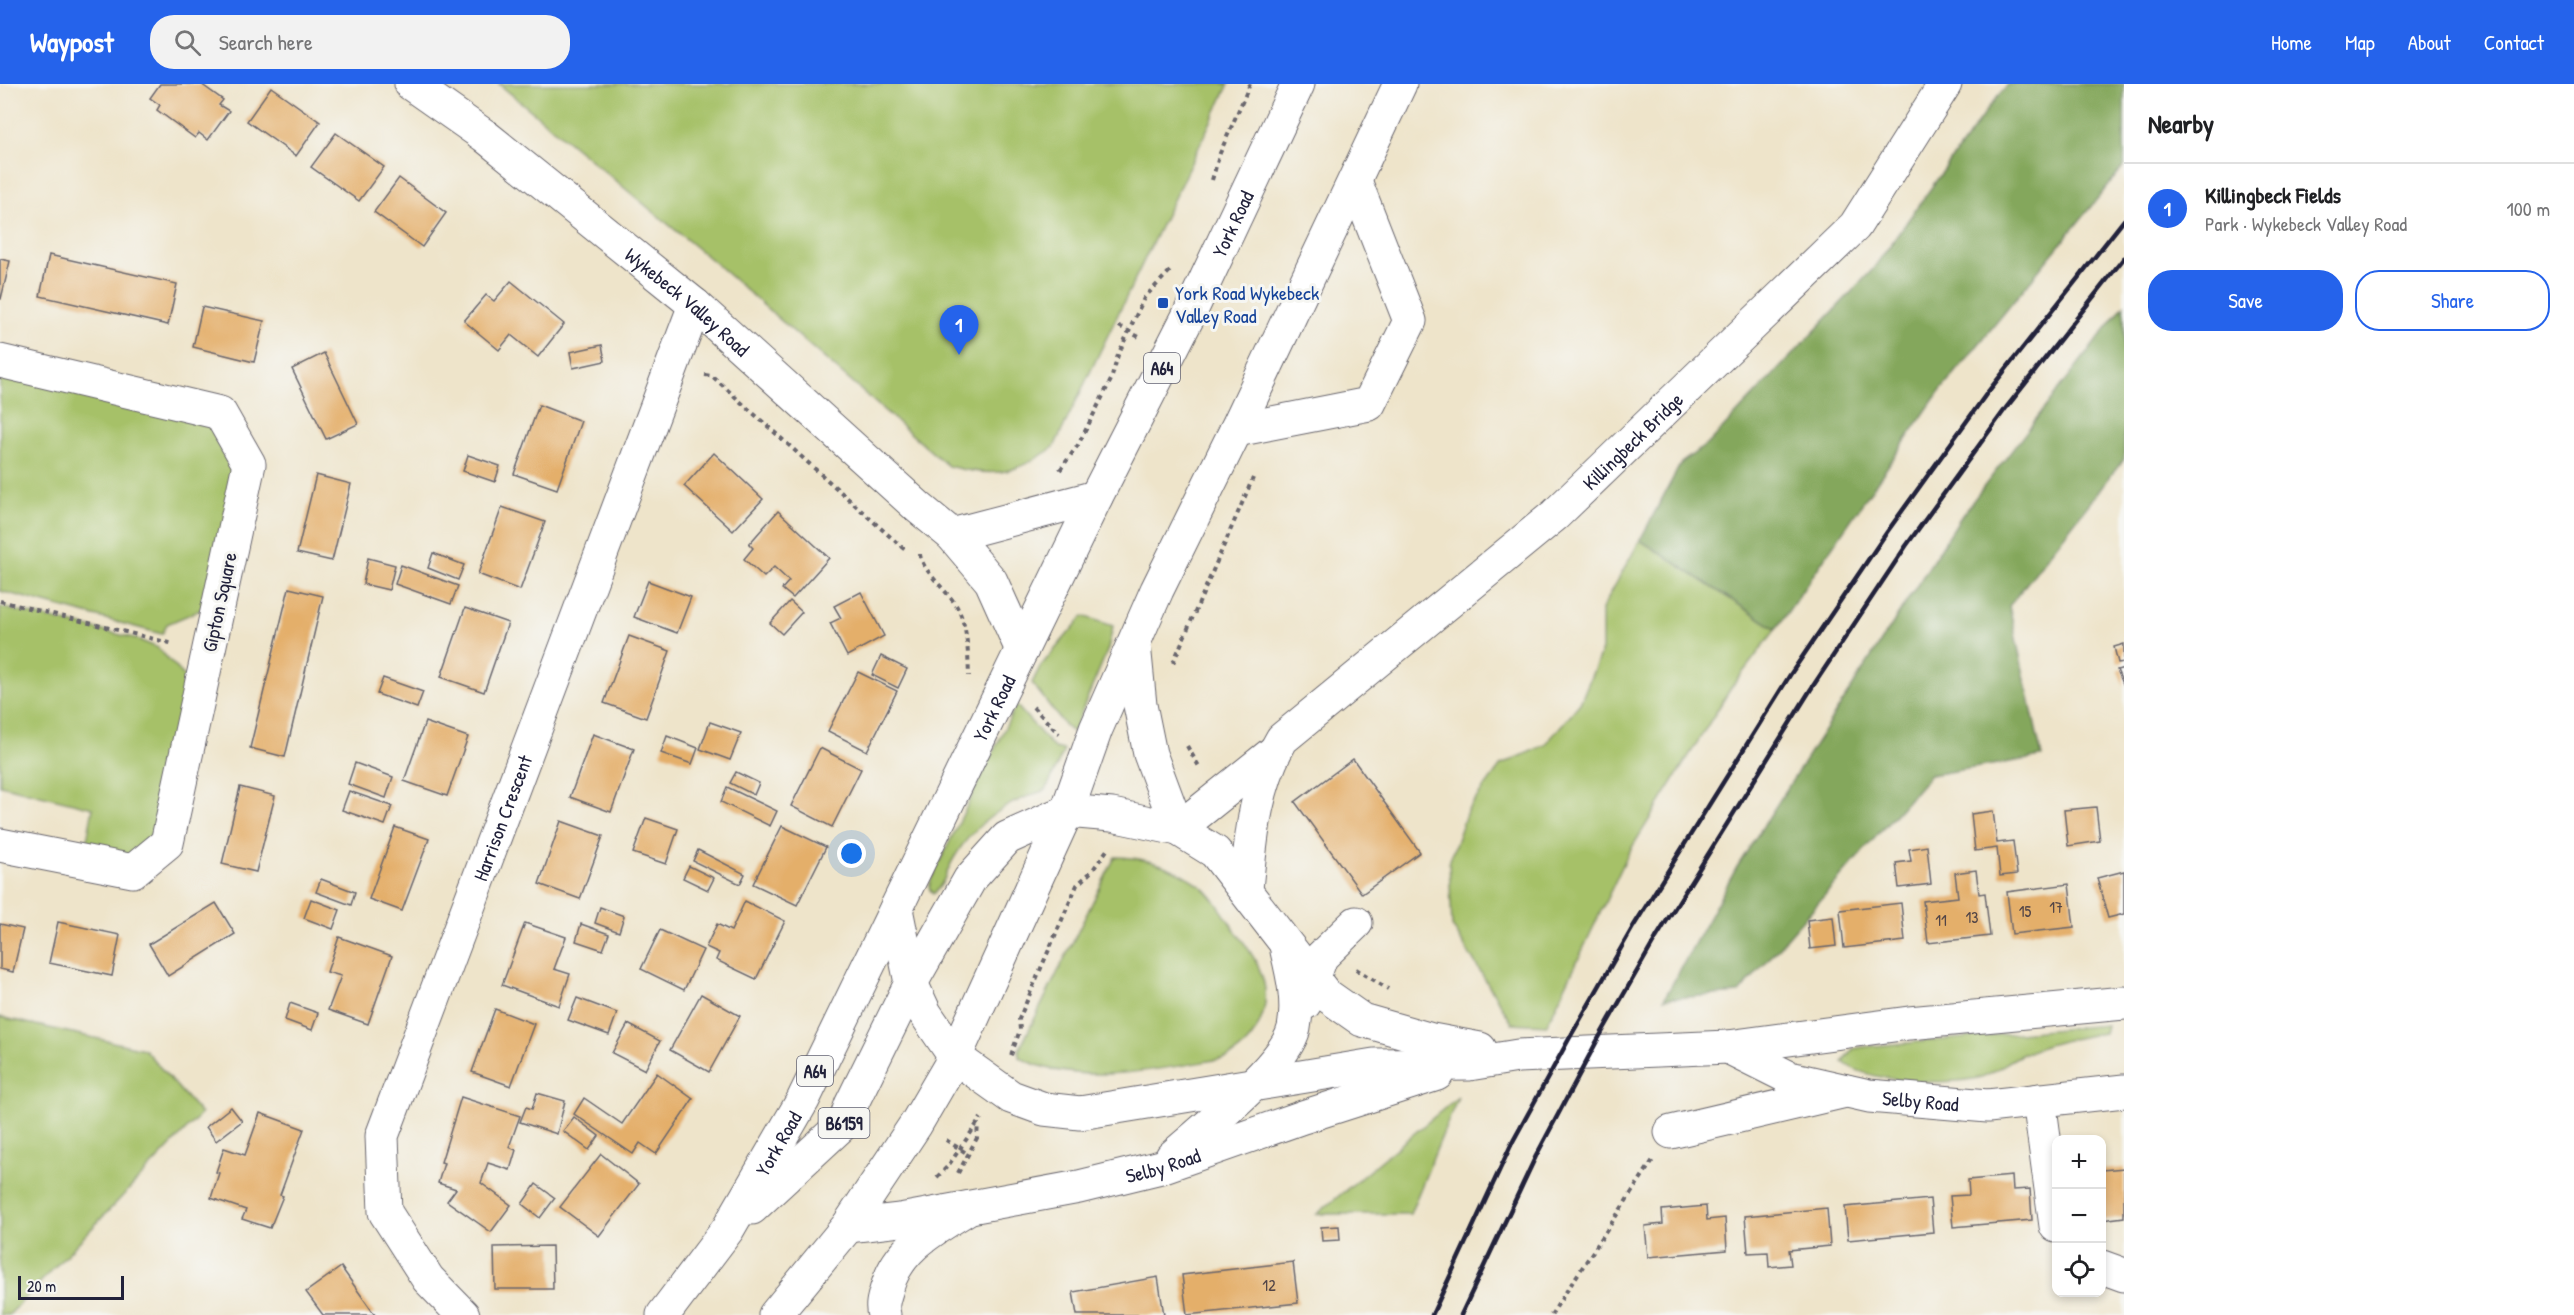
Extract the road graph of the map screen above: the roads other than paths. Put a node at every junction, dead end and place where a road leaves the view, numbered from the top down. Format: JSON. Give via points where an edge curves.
{"nodes":[{"id":1,"x":411,"y":84,"type":"edge"},
{"id":2,"x":1298,"y":84,"type":"edge"},
{"id":3,"x":1400,"y":84,"type":"edge"},
{"id":4,"x":1945,"y":84,"type":"edge"},
{"id":5,"x":1355,"y":181,"type":"junction"},
{"id":6,"x":694,"y":305,"type":"junction"},
{"id":7,"x":0,"y":361,"type":"edge"},
{"id":8,"x":1236,"y":430,"type":"junction"},
{"id":9,"x":1096,"y":497,"type":"junction"},
{"id":10,"x":946,"y":530,"type":"junction"},
{"id":11,"x":1134,"y":642,"type":"junction"},
{"id":12,"x":1022,"y":650,"type":"junction"},
{"id":13,"x":1274,"y":752,"type":"junction"},
{"id":14,"x":1067,"y":812,"type":"junction"},
{"id":15,"x":1178,"y":829,"type":"junction"},
{"id":16,"x":0,"y":845,"type":"edge"},
{"id":17,"x":1246,"y":889,"type":"junction"},
{"id":18,"x":897,"y":909,"type":"junction"},
{"id":19,"x":1356,"y":923,"type":"dead end"},
{"id":20,"x":1286,"y":946,"type":"junction"},
{"id":21,"x":1313,"y":981,"type":"junction"},
{"id":22,"x":911,"y":983,"type":"junction"},
{"id":23,"x":2124,"y":1003,"type":"edge"},
{"id":24,"x":1294,"y":1029,"type":"junction"},
{"id":25,"x":1728,"y":1047,"type":"junction"},
{"id":26,"x":1518,"y":1056,"type":"junction"},
{"id":27,"x":955,"y":1057,"type":"junction"},
{"id":28,"x":1468,"y":1064,"type":"junction"},
{"id":29,"x":1254,"y":1083,"type":"junction"},
{"id":30,"x":1846,"y":1091,"type":"junction"},
{"id":31,"x":2124,"y":1091,"type":"edge"},
{"id":32,"x":2039,"y":1100,"type":"junction"},
{"id":33,"x":1671,"y":1132,"type":"road end"},
{"id":34,"x":1161,"y":1167,"type":"junction"},
{"id":35,"x":2052,"y":1196,"type":"edge"},
{"id":36,"x":968,"y":1208,"type":"junction"},
{"id":37,"x":848,"y":1226,"type":"junction"},
{"id":38,"x":728,"y":1229,"type":"junction"},
{"id":39,"x":2106,"y":1268,"type":"edge"},
{"id":40,"x":2124,"y":1275,"type":"edge"},
{"id":41,"x":463,"y":1315,"type":"edge"},
{"id":42,"x":663,"y":1315,"type":"edge"},
{"id":43,"x":775,"y":1315,"type":"edge"},
{"id":44,"x":884,"y":1315,"type":"edge"}],
"edges":[{"from":1,"to":6,"type":"main road","name":"Wykebeck Valley Road","via":[[485,136]]},
{"from":2,"to":9,"type":"main road","name":"York Road","number":"A64","via":[[1189,315]]},
{"from":3,"to":5,"type":"main road"},
{"from":4,"to":13,"type":"main road","name":"Killingbeck Bridge","via":[[1855,226],[1555,515],[1282,740]]},
{"from":5,"to":8,"type":"main road"},
{"from":5,"to":8,"type":"main road","via":[[1410,321],[1369,404]]},
{"from":6,"to":10,"type":"main road","name":"Wykebeck Valley Road"},
{"from":6,"to":41,"type":"main road","name":"Harrison Crescent","via":[[382,1136],[385,1212],[428,1279]]},
{"from":7,"to":16,"type":"main road","name":"Gipton Square","via":[[220,413],[249,464],[167,843],[133,871]]},
{"from":8,"to":11,"type":"main road"},
{"from":9,"to":10,"type":"main road"},
{"from":9,"to":12,"type":"main road","name":"York Road","number":"A64"},
{"from":10,"to":12,"type":"main road","name":"Wykebeck Valley Road","via":[[991,581]]},
{"from":11,"to":14,"type":"main road","via":[[1088,749]]},
{"from":11,"to":15,"type":"main road","via":[[1150,754]]},
{"from":12,"to":18,"type":"main road","name":"York Road","number":"A64"},
{"from":13,"to":15,"type":"main road","name":"Killingbeck Bridge"},
{"from":13,"to":17,"type":"main road","name":"Killingbeck Bridge","via":[[1253,818]]},
{"from":14,"to":15,"type":"main road","name":"Selby Road","number":"B6159","via":[[1112,815]]},
{"from":14,"to":22,"type":"main road","number":"B6159","via":[[1007,838],[970,879]]},
{"from":14,"to":27,"type":"main road"},
{"from":15,"to":17,"type":"main road","name":"Selby Road","number":"B6159","via":[[1215,852]]},
{"from":17,"to":20,"type":"main road","name":"Selby Road","number":"B6159"},
{"from":18,"to":22,"type":"main road"},
{"from":18,"to":38,"type":"main road","name":"York Road","number":"A64","via":[[803,1100]]},
{"from":19,"to":21,"type":"main road","via":[[1321,957]]},
{"from":20,"to":21,"type":"main road","name":"Selby Road","number":"B6159"},
{"from":20,"to":24,"type":"main road","via":[[1296,990]]},
{"from":21,"to":24,"type":"main road"},
{"from":21,"to":26,"type":"main road","name":"Selby Road","number":"B6159","via":[[1362,1020],[1432,1040]]},
{"from":22,"to":27,"type":"main road","via":[[925,1013]]},
{"from":22,"to":38,"type":"main road","number":"B6159","via":[[845,1122]]},
{"from":23,"to":25,"type":"main road","name":"Selby Road","number":"B6159","via":[[1909,1023]]},
{"from":24,"to":29,"type":"main road","via":[[1278,1059]]},
{"from":25,"to":26,"type":"main road","name":"Selby Road","number":"B6159"},
{"from":25,"to":30,"type":"main road","name":"Selby Road","number":"B6159","via":[[1790,1078]]},
{"from":26,"to":28,"type":"main road","name":"Selby Road","number":"B6159"},
{"from":27,"to":29,"type":"main road","name":"Selby Road","via":[[1011,1097],[1044,1109],[1080,1113]]},
{"from":27,"to":37,"type":"main road"},
{"from":28,"to":29,"type":"main road","name":"Selby Road","via":[[1374,1065]]},
{"from":28,"to":34,"type":"main road","name":"Selby Road","number":"B6159"},
{"from":29,"to":34,"type":"main road"},
{"from":30,"to":32,"type":"main road","name":"Selby Road","number":"B6159","via":[[1988,1106]]},
{"from":30,"to":33,"type":"main road"},
{"from":31,"to":32,"type":"main road","name":"Selby Road","number":"B6159"},
{"from":32,"to":35,"type":"main road"},
{"from":34,"to":36,"type":"main road","name":"Selby Road","number":"B6159"},
{"from":36,"to":37,"type":"main road","name":"Selby Road","number":"B6159"},
{"from":36,"to":44,"type":"main road","via":[[923,1236],[904,1254],[890,1278],[882,1307]]},
{"from":37,"to":43,"type":"main road"},
{"from":38,"to":42,"type":"main road","name":"York Road","number":"A64"},
{"from":39,"to":40,"type":"main road"}]}
